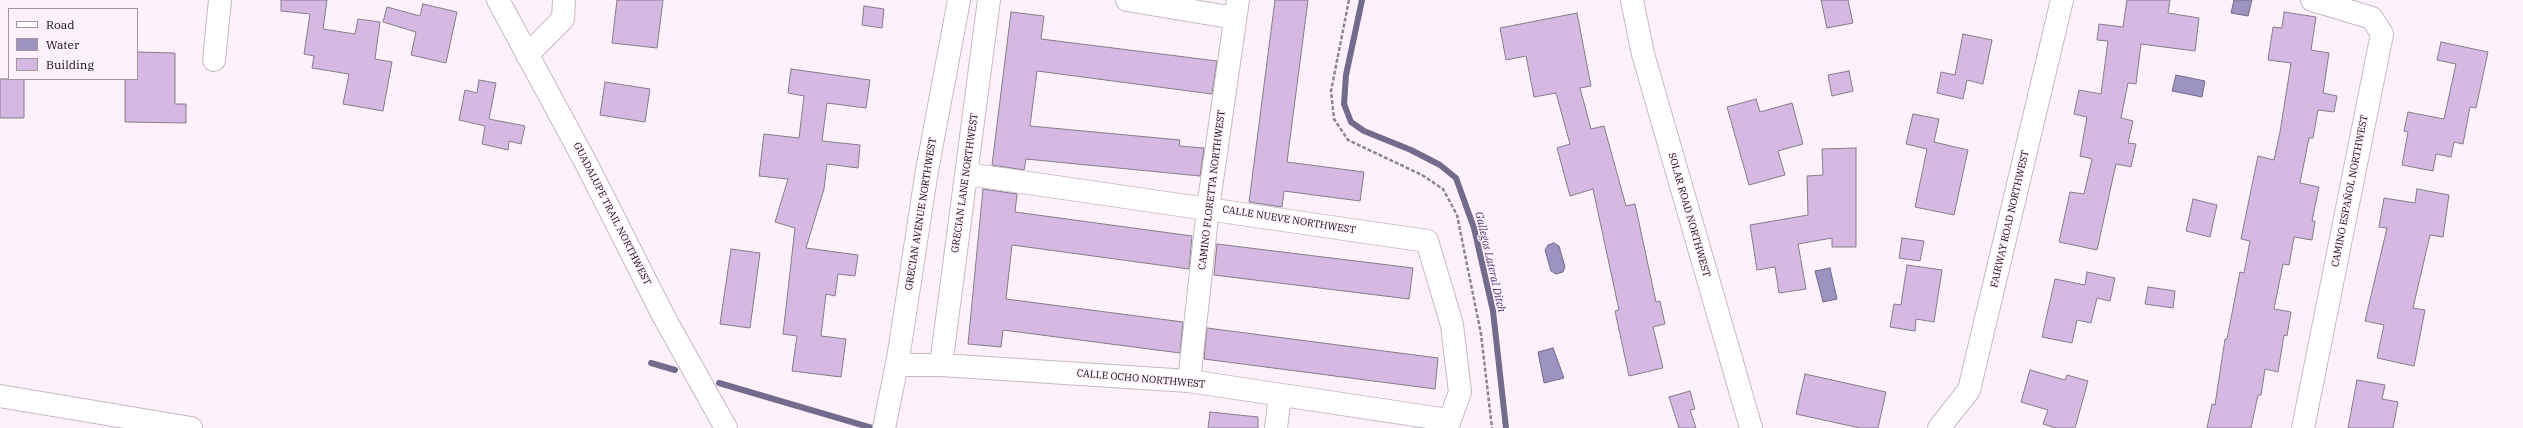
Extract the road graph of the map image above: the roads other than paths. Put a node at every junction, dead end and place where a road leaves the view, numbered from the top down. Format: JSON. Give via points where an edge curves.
{"nodes":[{"id":1,"x":220,"y":0,"type":"edge"},
{"id":2,"x":498,"y":0,"type":"edge"},
{"id":3,"x":564,"y":0,"type":"edge"},
{"id":4,"x":959,"y":0,"type":"edge"},
{"id":5,"x":989,"y":0,"type":"edge"},
{"id":6,"x":1127,"y":0,"type":"edge"},
{"id":7,"x":1632,"y":0,"type":"edge"},
{"id":8,"x":2062,"y":0,"type":"edge"},
{"id":9,"x":2312,"y":0,"type":"edge"},
{"id":10,"x":1237,"y":9,"type":"edge"},
{"id":11,"x":527,"y":55,"type":"junction"},
{"id":12,"x":214,"y":60,"type":"dead end"},
{"id":13,"x":967,"y":174,"type":"junction"},
{"id":14,"x":1208,"y":208,"type":"junction"},
{"id":15,"x":897,"y":365,"type":"junction"},
{"id":16,"x":941,"y":365,"type":"junction"},
{"id":17,"x":1189,"y":381,"type":"junction"},
{"id":18,"x":0,"y":396,"type":"edge"},
{"id":19,"x":1280,"y":396,"type":"junction"},
{"id":20,"x":1447,"y":424,"type":"edge"},
{"id":21,"x":191,"y":428,"type":"edge"},
{"id":22,"x":726,"y":428,"type":"edge"},
{"id":23,"x":884,"y":428,"type":"edge"},
{"id":24,"x":1276,"y":428,"type":"edge"},
{"id":25,"x":1751,"y":428,"type":"edge"},
{"id":26,"x":1939,"y":428,"type":"edge"},
{"id":27,"x":2303,"y":428,"type":"edge"}],
"edges":[{"from":1,"to":12,"type":"street"},
{"from":2,"to":11,"type":"street","name":"GUADALUPE TRAIL NORTHWEST"},
{"from":3,"to":11,"type":"street","via":[[563,19]]},
{"from":4,"to":15,"type":"street","name":"GRECIAN AVENUE NORTHWEST","via":[[927,170]]},
{"from":5,"to":13,"type":"street","name":"GRECIAN LANE NORTHWEST"},
{"from":6,"to":10,"type":"street"},
{"from":7,"to":25,"type":"street","name":"SOLAR ROAD NORTHWEST","via":[[1643,54]]},
{"from":8,"to":26,"type":"street","name":"FAIRWAY ROAD NORTHWEST","via":[[1969,390]]},
{"from":9,"to":27,"type":"street","name":"CAMINO ESPAÑOL NORTHWEST","via":[[2372,18],[2382,34]]},
{"from":10,"to":14,"type":"street","name":"CAMINO FLORETTA NORTHWEST"},
{"from":11,"to":22,"type":"street","name":"GUADALUPE TRAIL NORTHWEST","via":[[586,163],[664,317]]},
{"from":13,"to":14,"type":"street","name":"CALLE NUEVE NORTHWEST"},
{"from":13,"to":16,"type":"street","name":"GRECIAN LANE NORTHWEST"},
{"from":14,"to":17,"type":"street","name":"CAMINO FLORETTA NORTHWEST"},
{"from":14,"to":20,"type":"street","name":"CALLE NUEVE NORTHWEST","via":[[1427,241],[1452,325],[1460,392]]},
{"from":15,"to":16,"type":"street","name":"CALLE OCHO NORTHWEST"},
{"from":15,"to":23,"type":"street","name":"GRECIAN AVENUE NORTHWEST"},
{"from":16,"to":17,"type":"street","name":"CALLE OCHO NORTHWEST"},
{"from":17,"to":19,"type":"street","name":"CALLE OCHO NORTHWEST"},
{"from":18,"to":21,"type":"street"},
{"from":19,"to":20,"type":"street","name":"CALLE OCHO NORTHWEST"},
{"from":19,"to":24,"type":"street"}]}
